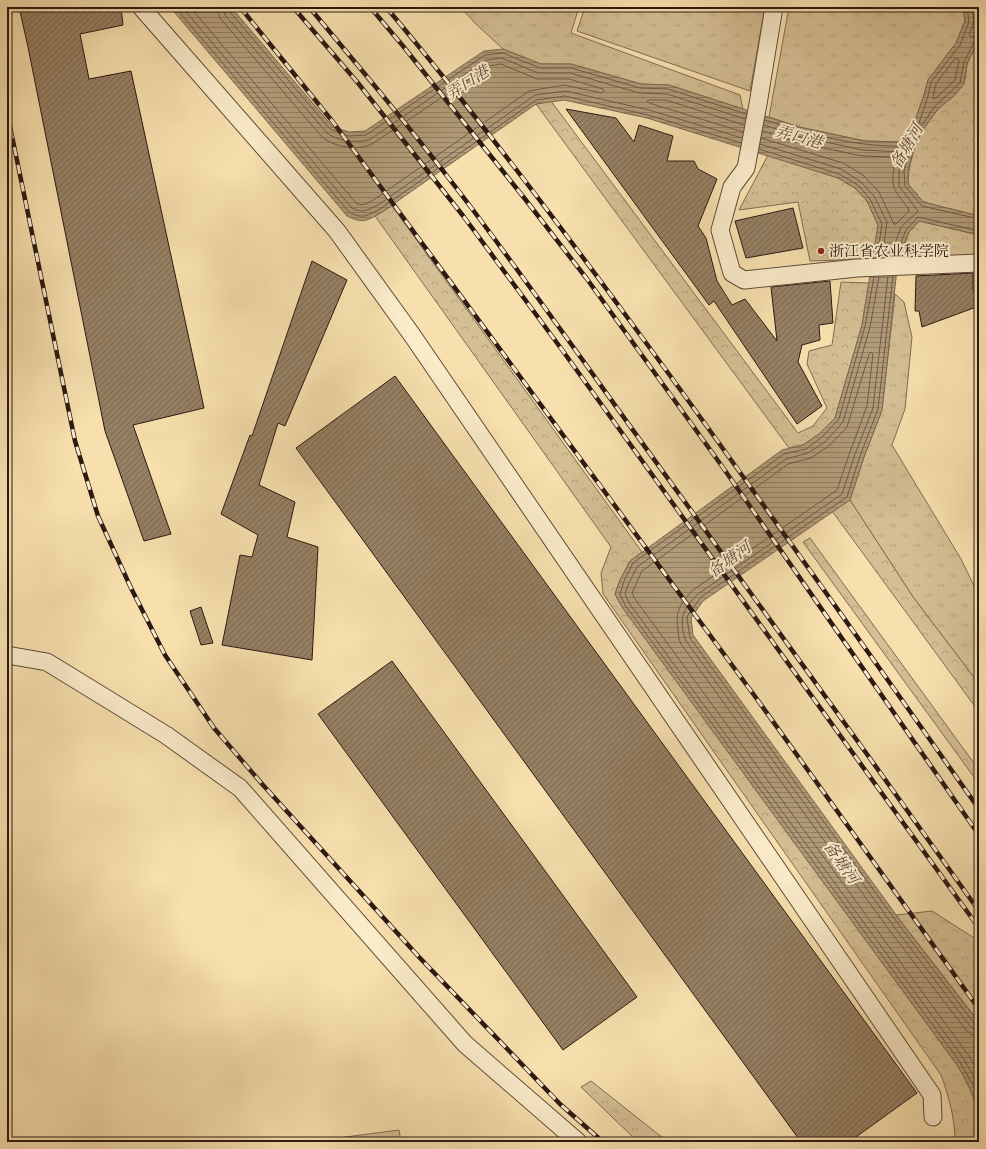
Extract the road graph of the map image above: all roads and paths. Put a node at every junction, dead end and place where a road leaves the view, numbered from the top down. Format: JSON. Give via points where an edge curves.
{"nodes":[{"id":1,"x":141,"y":7,"type":"edge"},
{"id":2,"x":774,"y":7,"type":"edge"},
{"id":3,"x":979,"y":263,"type":"edge"},
{"id":4,"x":7,"y":655,"type":"edge"},
{"id":5,"x":933,"y":1117,"type":"dead end"},
{"id":6,"x":578,"y":1142,"type":"edge"}],
"edges":[{"from":1,"to":5,"type":"street","via":[[337,231],[412,335],[932,1095]]},
{"from":2,"to":3,"type":"street","via":[[746,168],[732,187],[720,230],[732,273],[744,280],[857,268]]},
{"from":4,"to":6,"type":"street","via":[[47,662],[166,735],[240,788],[465,1044]]}]}
